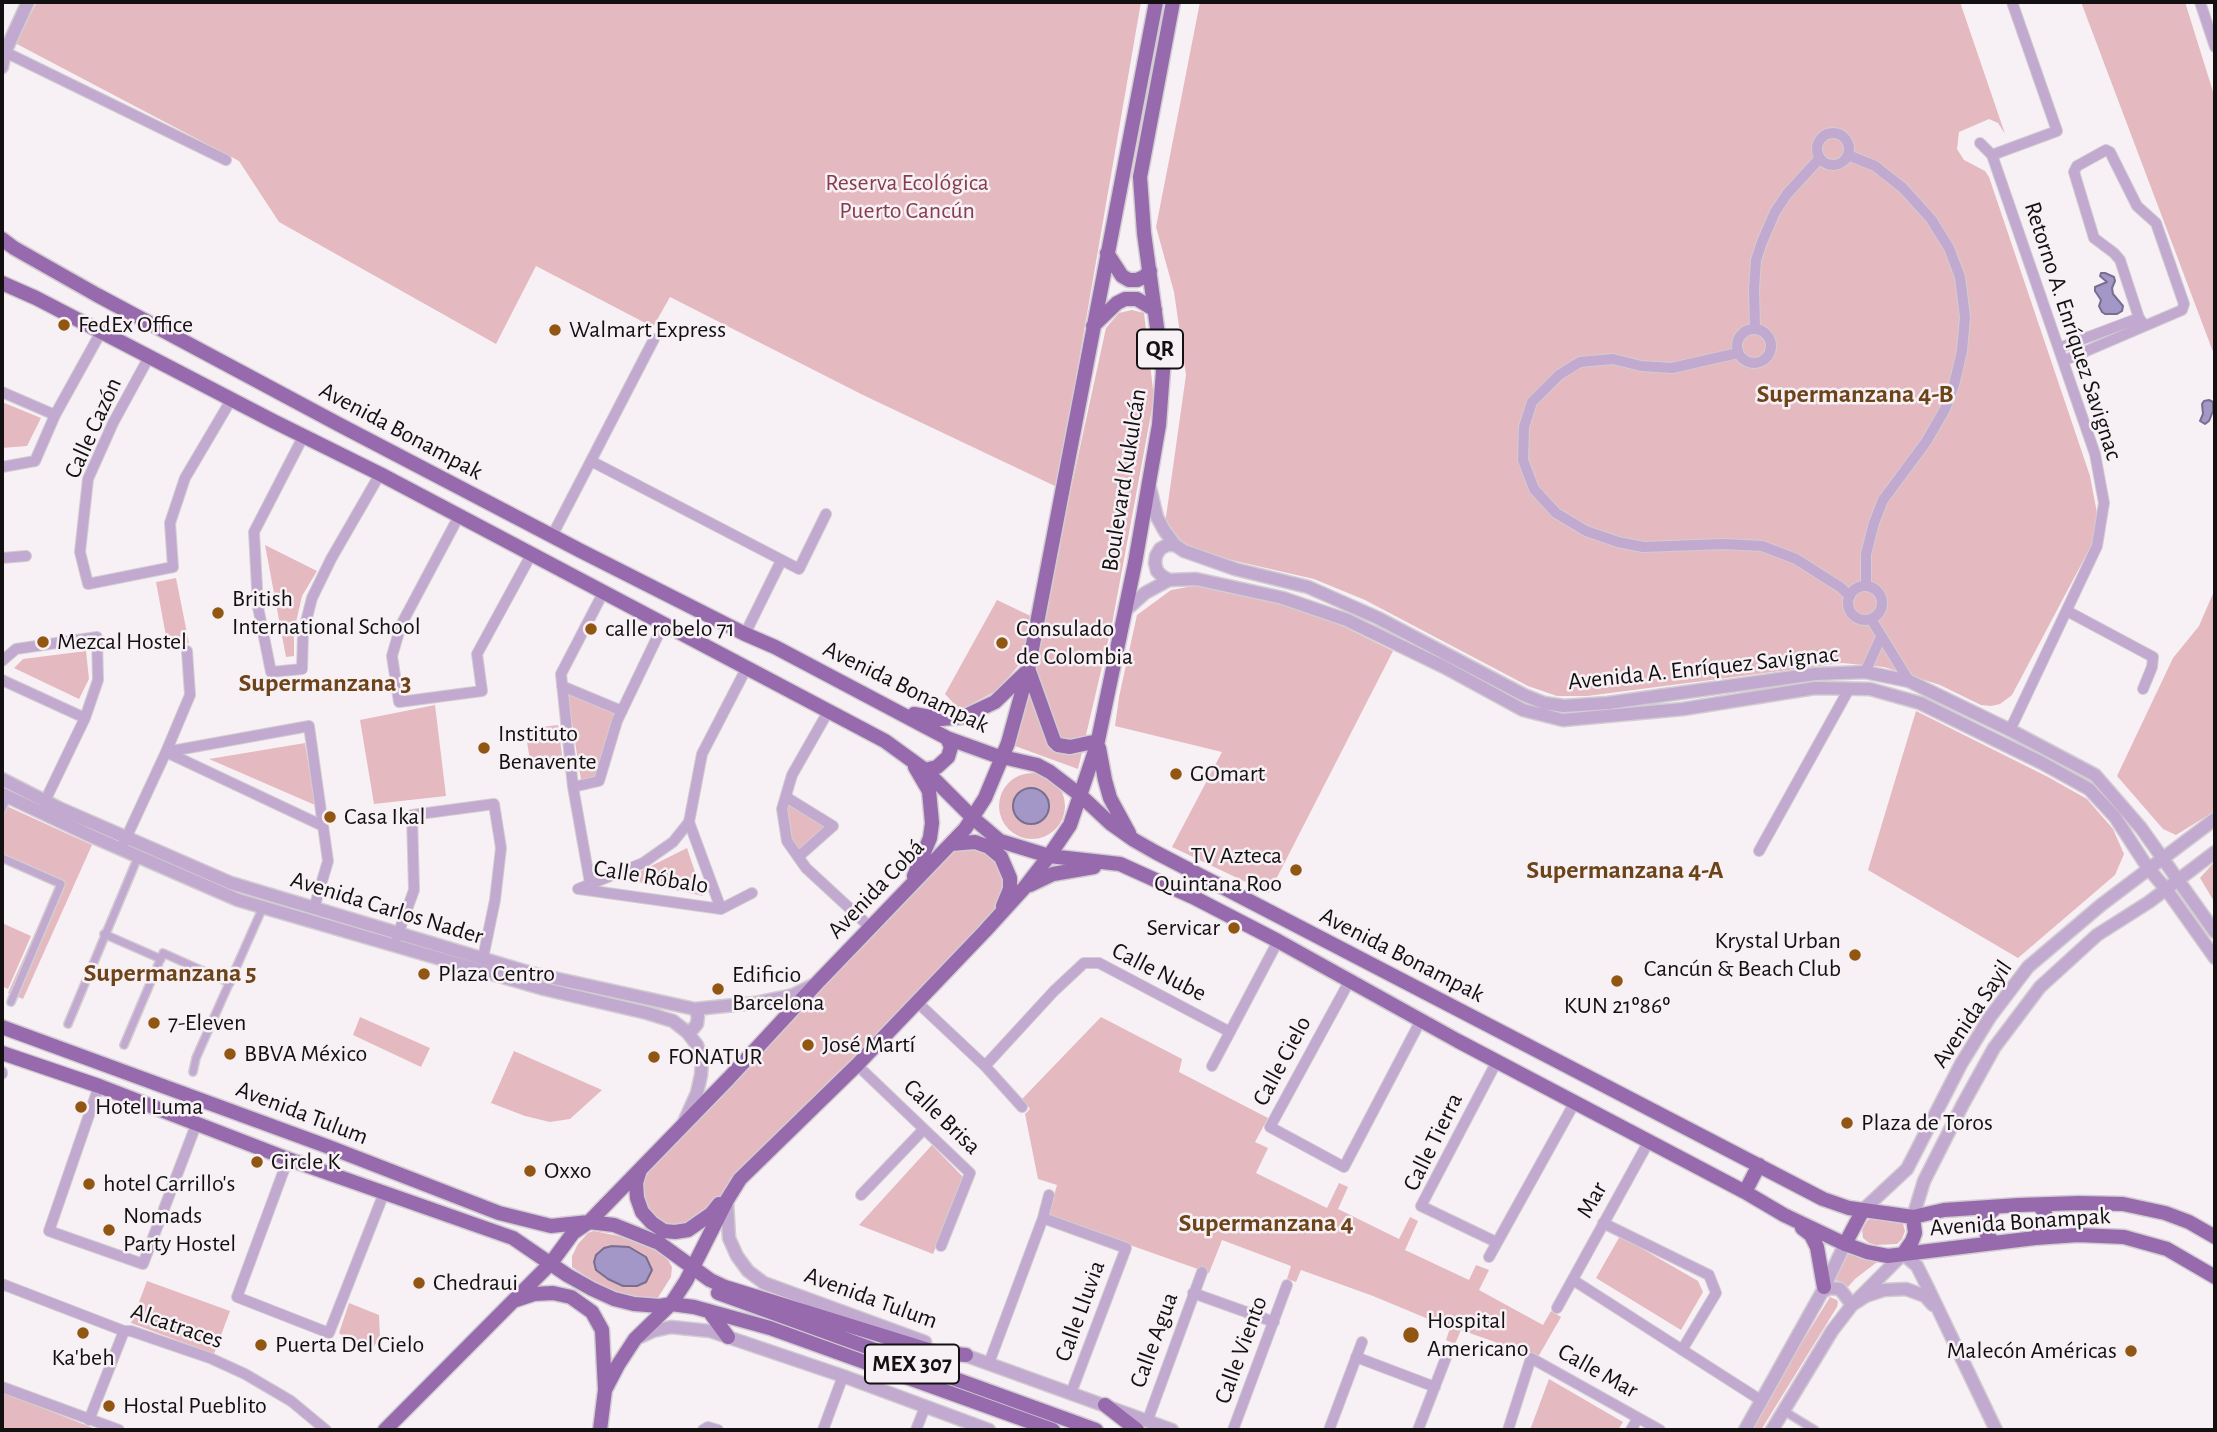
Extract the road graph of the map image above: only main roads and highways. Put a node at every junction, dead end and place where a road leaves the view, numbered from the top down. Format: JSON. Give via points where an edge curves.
{"nodes":[{"id":1,"x":1156,"y":2,"type":"edge"},
{"id":2,"x":1173,"y":2,"type":"edge"},
{"id":3,"x":2,"y":231,"type":"edge"},
{"id":4,"x":6,"y":244,"type":"edge"},
{"id":5,"x":1107,"y":253,"type":"junction"},
{"id":6,"x":1150,"y":271,"type":"junction"},
{"id":7,"x":2,"y":283,"type":"edge"},
{"id":8,"x":2,"y":292,"type":"edge"},
{"id":9,"x":36,"y":298,"type":"junction"},
{"id":10,"x":1155,"y":310,"type":"junction"},
{"id":11,"x":1093,"y":326,"type":"junction"},
{"id":12,"x":1028,"y":670,"type":"junction"},
{"id":13,"x":901,"y":712,"type":"junction"},
{"id":14,"x":947,"y":738,"type":"junction"},
{"id":15,"x":1098,"y":740,"type":"junction"},
{"id":16,"x":909,"y":757,"type":"junction"},
{"id":17,"x":1003,"y":757,"type":"junction"},
{"id":18,"x":1028,"y":763,"type":"junction"},
{"id":19,"x":925,"y":770,"type":"junction"},
{"id":20,"x":1062,"y":780,"type":"junction"},
{"id":21,"x":994,"y":781,"type":"junction"},
{"id":22,"x":1080,"y":794,"type":"junction"},
{"id":23,"x":985,"y":797,"type":"junction"},
{"id":24,"x":1073,"y":816,"type":"junction"},
{"id":25,"x":973,"y":818,"type":"junction"},
{"id":26,"x":990,"y":833,"type":"junction"},
{"id":27,"x":1065,"y":834,"type":"junction"},
{"id":28,"x":1134,"y":840,"type":"junction"},
{"id":29,"x":951,"y":844,"type":"junction"},
{"id":30,"x":1025,"y":849,"type":"junction"},
{"id":31,"x":1049,"y":856,"type":"junction"},
{"id":32,"x":1120,"y":864,"type":"junction"},
{"id":33,"x":1203,"y":878,"type":"junction"},
{"id":34,"x":1025,"y":887,"type":"junction"},
{"id":35,"x":907,"y":889,"type":"junction"},
{"id":36,"x":1193,"y":897,"type":"junction"},
{"id":37,"x":1253,"y":903,"type":"junction"},
{"id":38,"x":1243,"y":922,"type":"junction"},
{"id":39,"x":993,"y":923,"type":"junction"},
{"id":40,"x":2,"y":1027,"type":"edge"},
{"id":41,"x":2,"y":1053,"type":"edge"},
{"id":42,"x":1759,"y":1165,"type":"junction"},
{"id":43,"x":641,"y":1168,"type":"junction"},
{"id":44,"x":740,"y":1179,"type":"junction"},
{"id":45,"x":1745,"y":1192,"type":"junction"},
{"id":46,"x":2039,"y":1205,"type":"junction"},
{"id":47,"x":1996,"y":1207,"type":"junction"},
{"id":48,"x":1863,"y":1210,"type":"junction"},
{"id":49,"x":1784,"y":1215,"type":"junction"},
{"id":50,"x":1913,"y":1217,"type":"junction"},
{"id":51,"x":589,"y":1222,"type":"junction"},
{"id":52,"x":539,"y":1223,"type":"junction"},
{"id":53,"x":2215,"y":1237,"type":"edge"},
{"id":54,"x":2035,"y":1238,"type":"junction"},
{"id":55,"x":1994,"y":1243,"type":"junction"},
{"id":56,"x":1845,"y":1244,"type":"junction"},
{"id":57,"x":526,"y":1245,"type":"junction"},
{"id":58,"x":1903,"y":1254,"type":"junction"},
{"id":59,"x":551,"y":1263,"type":"junction"},
{"id":60,"x":693,"y":1267,"type":"junction"},
{"id":61,"x":2215,"y":1276,"type":"edge"},
{"id":62,"x":1823,"y":1290,"type":"road end"},
{"id":63,"x":514,"y":1301,"type":"junction"},
{"id":64,"x":671,"y":1304,"type":"junction"},
{"id":65,"x":709,"y":1311,"type":"junction"},
{"id":66,"x":728,"y":1336,"type":"road end"},
{"id":67,"x":966,"y":1356,"type":"road end"},
{"id":68,"x":605,"y":1390,"type":"junction"},
{"id":69,"x":1105,"y":1405,"type":"road end"},
{"id":70,"x":1018,"y":1418,"type":"junction"},
{"id":71,"x":1142,"y":1426,"type":"edge"},
{"id":72,"x":385,"y":1430,"type":"edge"},
{"id":73,"x":600,"y":1430,"type":"edge"},
{"id":74,"x":1043,"y":1430,"type":"edge"},
{"id":75,"x":1052,"y":1430,"type":"edge"},
{"id":76,"x":1096,"y":1430,"type":"edge"}],
"edges":[{"from":1,"to":5,"type":"main road"},
{"from":2,"to":6,"type":"main road","name":"Boulevard Kukulcán","number":"QR","via":[[1140,177]]},
{"from":3,"to":4,"type":"main road"},
{"from":4,"to":13,"type":"main road","name":"Avenida Bonampak","via":[[552,536]]},
{"from":5,"to":6,"type":"main road","via":[[1129,279],[1137,280]]},
{"from":5,"to":11,"type":"main road"},
{"from":6,"to":10,"type":"main road","name":"Boulevard Kukulcán","number":"QR"},
{"from":7,"to":9,"type":"main road","name":"Avenida Bonampak"},
{"from":8,"to":9,"type":"main road"},
{"from":9,"to":16,"type":"main road","name":"Avenida Bonampak","via":[[829,710]]},
{"from":10,"to":11,"type":"main road","via":[[1137,299],[1125,299]]},
{"from":10,"to":15,"type":"main road","name":"Boulevard Kukulcán","number":"QR","via":[[1163,372],[1159,425]]},
{"from":11,"to":12,"type":"main road"},
{"from":12,"to":13,"type":"main road","via":[[995,702],[962,718]]},
{"from":12,"to":15,"type":"main road","via":[[1054,741],[1070,747]]},
{"from":12,"to":17,"type":"main road"},
{"from":13,"to":14,"type":"main road","name":"Avenida Bonampak"},
{"from":14,"to":17,"type":"main road","name":"Avenida Bonampak"},
{"from":14,"to":19,"type":"main road","via":[[951,747],[946,761]]},
{"from":15,"to":22,"type":"main road","name":"Boulevard Kukulcán","number":"QR"},
{"from":15,"to":28,"type":"main road","via":[[1110,798]]},
{"from":16,"to":19,"type":"main road","name":"Avenida Bonampak"},
{"from":16,"to":35,"type":"main road","via":[[929,791],[932,823],[925,853]]},
{"from":17,"to":18,"type":"main road","name":"Avenida Bonampak"},
{"from":17,"to":21,"type":"main road","name":"Avenida Cobá"},
{"from":18,"to":20,"type":"main road","name":"Avenida Bonampak"},
{"from":18,"to":21,"type":"main road"},
{"from":19,"to":25,"type":"main road","name":"Avenida Bonampak"},
{"from":20,"to":22,"type":"main road","name":"Avenida Bonampak"},
{"from":20,"to":24,"type":"main road"},
{"from":21,"to":23,"type":"main road","name":"Avenida Cobá"},
{"from":22,"to":24,"type":"main road","name":"Boulevard Kukulcán"},
{"from":22,"to":28,"type":"main road","name":"Avenida Bonampak"},
{"from":23,"to":25,"type":"main road","name":"Avenida Cobá"},
{"from":23,"to":26,"type":"main road"},
{"from":24,"to":27,"type":"main road"},
{"from":25,"to":26,"type":"main road","name":"Avenida Bonampak"},
{"from":25,"to":29,"type":"main road","name":"Avenida Cobá"},
{"from":26,"to":30,"type":"main road","name":"Avenida Bonampak"},
{"from":27,"to":30,"type":"main road"},
{"from":27,"to":31,"type":"main road"},
{"from":28,"to":33,"type":"main road","name":"Avenida Bonampak"},
{"from":29,"to":35,"type":"main road","name":"Avenida Cobá"},
{"from":29,"to":39,"type":"main road","via":[[982,844],[1004,862],[1010,889]]},
{"from":30,"to":31,"type":"main road","name":"Avenida Bonampak"},
{"from":31,"to":32,"type":"main road","name":"Avenida Bonampak"},
{"from":31,"to":34,"type":"main road"},
{"from":32,"to":34,"type":"main road","via":[[1053,874]]},
{"from":32,"to":36,"type":"main road","name":"Avenida Bonampak"},
{"from":33,"to":36,"type":"main road","via":[[1204,890]]},
{"from":33,"to":37,"type":"main road","name":"Avenida Bonampak"},
{"from":34,"to":39,"type":"main road"},
{"from":35,"to":43,"type":"main road","name":"Avenida Cobá"},
{"from":36,"to":38,"type":"main road","name":"Avenida Bonampak"},
{"from":37,"to":38,"type":"main road","via":[[1241,908]]},
{"from":37,"to":42,"type":"main road","name":"Avenida Bonampak"},
{"from":38,"to":45,"type":"main road","name":"Avenida Bonampak"},
{"from":39,"to":44,"type":"main road"},
{"from":40,"to":52,"type":"main road","name":"Avenida Tulum","via":[[499,1213]]},
{"from":41,"to":57,"type":"main road","name":"Avenida Tulum"},
{"from":42,"to":45,"type":"main road"},
{"from":42,"to":48,"type":"main road","name":"Avenida Bonampak","via":[[1823,1199]]},
{"from":43,"to":44,"type":"main road","via":[[636,1183],[642,1212],[664,1231],[688,1230],[711,1214]]},
{"from":43,"to":51,"type":"main road","name":"Avenida Cobá"},
{"from":44,"to":60,"type":"main road"},
{"from":45,"to":49,"type":"main road","name":"Avenida Bonampak"},
{"from":46,"to":47,"type":"main road","name":"Avenida Bonampak"},
{"from":46,"to":53,"type":"main road","name":"Avenida Bonampak","via":[[2123,1204],[2165,1213]]},
{"from":46,"to":54,"type":"main road","via":[[2046,1223]]},
{"from":47,"to":50,"type":"main road","name":"Avenida Bonampak"},
{"from":47,"to":55,"type":"main road","via":[[1985,1224]]},
{"from":48,"to":50,"type":"main road","name":"Avenida Bonampak"},
{"from":48,"to":56,"type":"main road"},
{"from":49,"to":56,"type":"main road","name":"Avenida Bonampak"},
{"from":49,"to":62,"type":"main road","via":[[1811,1235]]},
{"from":50,"to":58,"type":"main road","via":[[1915,1233]]},
{"from":51,"to":52,"type":"main road","name":"Avenida Tulum"},
{"from":51,"to":59,"type":"main road","name":"Avenida Cobá","via":[[573,1233]]},
{"from":51,"to":60,"type":"main road","name":"Avenida Tulum","via":[[614,1225],[659,1243]]},
{"from":52,"to":57,"type":"main road","via":[[537,1236]]},
{"from":54,"to":55,"type":"main road","name":"Avenida Bonampak"},
{"from":54,"to":61,"type":"main road","name":"Avenida Bonampak","via":[[2124,1237],[2167,1249]]},
{"from":55,"to":58,"type":"main road","name":"Avenida Bonampak"},
{"from":56,"to":58,"type":"main road","name":"Avenida Bonampak","via":[[1879,1255]]},
{"from":57,"to":59,"type":"main road","name":"Avenida Tulum"},
{"from":59,"to":63,"type":"main road"},
{"from":59,"to":64,"type":"main road","name":"Avenida Tulum","via":[[614,1298],[634,1304]]},
{"from":60,"to":64,"type":"main road"},
{"from":60,"to":67,"type":"main road","via":[[725,1287],[938,1353]]},
{"from":60,"to":76,"type":"main road","name":"Avenida Tulum","number":"MEX 307","via":[[709,1287],[729,1298]]},
{"from":63,"to":68,"type":"main road","via":[[553,1293],[586,1306],[602,1330]]},
{"from":63,"to":72,"type":"main road"},
{"from":64,"to":65,"type":"main road","number":"MEX 307"},
{"from":64,"to":68,"type":"main road","via":[[635,1339]]},
{"from":65,"to":66,"type":"main road"},
{"from":65,"to":70,"type":"main road","number":"MEX 307","via":[[795,1337]]},
{"from":68,"to":73,"type":"main road"},
{"from":69,"to":71,"type":"main road"},
{"from":70,"to":74,"type":"main road"},
{"from":70,"to":75,"type":"main road","number":"MEX 307"}]}
